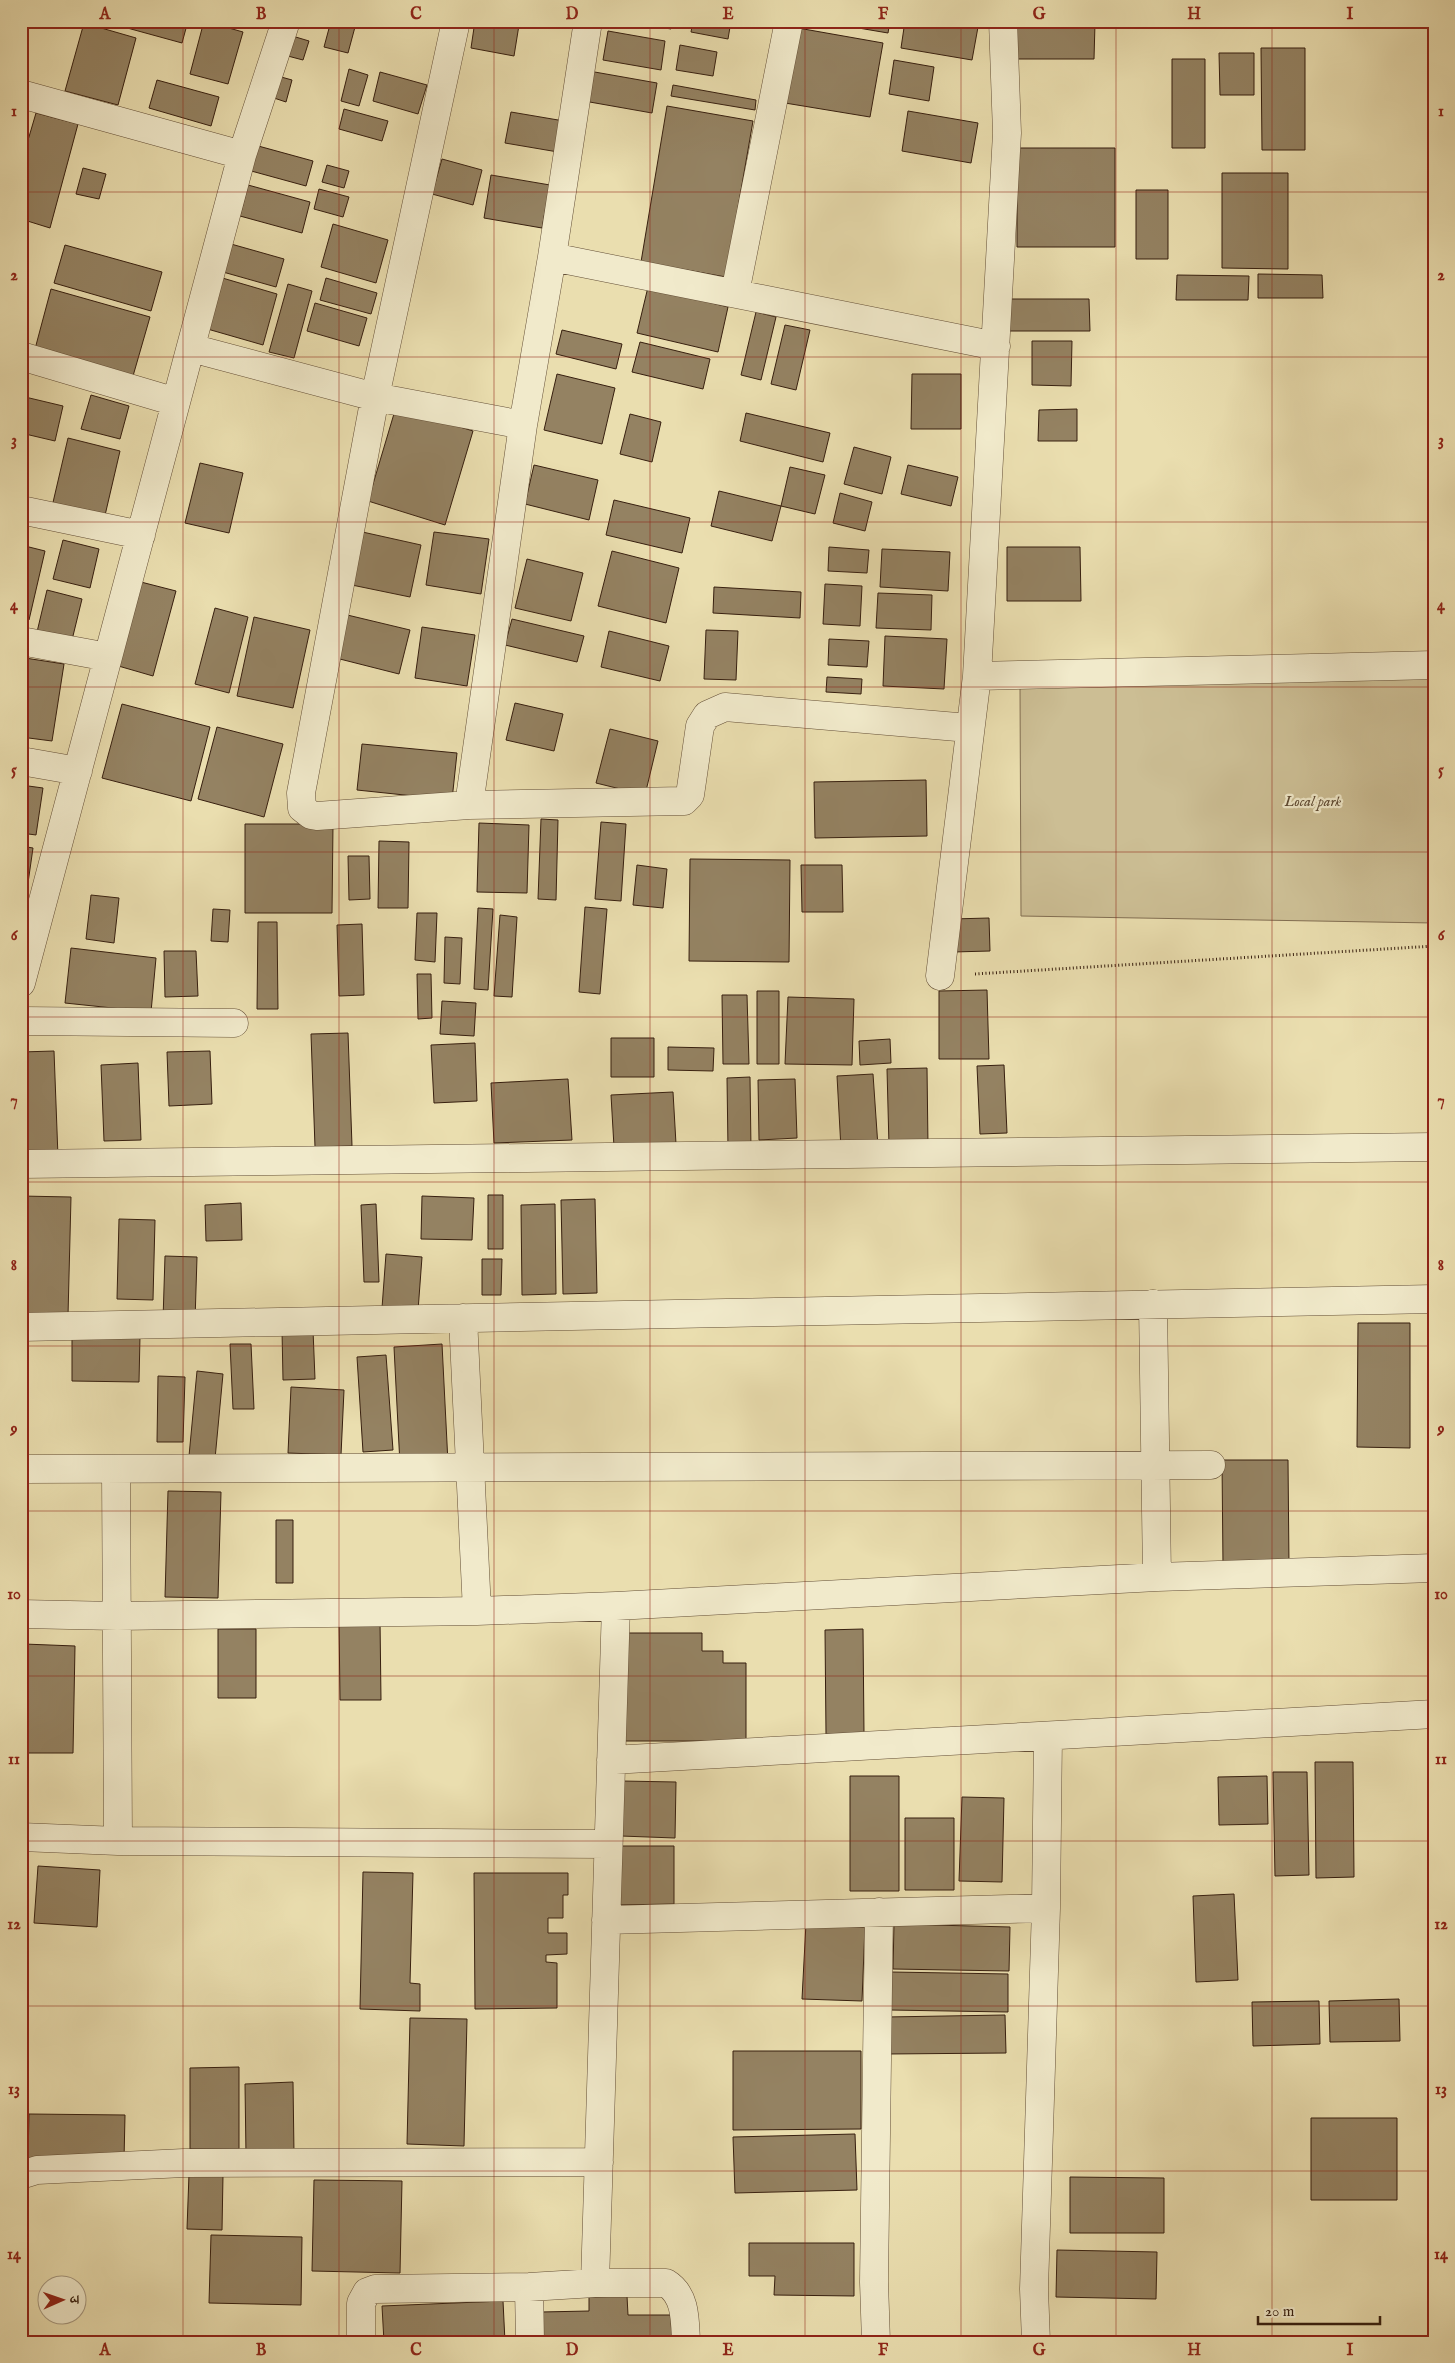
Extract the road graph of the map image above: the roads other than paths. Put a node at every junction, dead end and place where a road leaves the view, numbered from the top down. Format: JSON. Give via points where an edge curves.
{"nodes":[{"id":1,"x":286,"y":21,"type":"edge"},
{"id":2,"x":456,"y":21,"type":"edge"},
{"id":3,"x":588,"y":21,"type":"edge"},
{"id":4,"x":789,"y":21,"type":"edge"},
{"id":5,"x":1003,"y":21,"type":"edge"},
{"id":6,"x":21,"y":94,"type":"edge"},
{"id":7,"x":242,"y":155,"type":"junction"},
{"id":8,"x":552,"y":257,"type":"junction"},
{"id":9,"x":735,"y":293,"type":"junction"},
{"id":10,"x":996,"y":346,"type":"junction"},
{"id":11,"x":191,"y":348,"type":"junction"},
{"id":12,"x":21,"y":356,"type":"edge"},
{"id":13,"x":376,"y":397,"type":"junction"},
{"id":14,"x":176,"y":402,"type":"junction"},
{"id":15,"x":523,"y":425,"type":"junction"},
{"id":16,"x":21,"y":510,"type":"edge"},
{"id":17,"x":142,"y":535,"type":"junction"},
{"id":18,"x":21,"y":641,"type":"edge"},
{"id":19,"x":108,"y":657,"type":"junction"},
{"id":20,"x":1434,"y":665,"type":"edge"},
{"id":21,"x":976,"y":676,"type":"junction"},
{"id":22,"x":970,"y":728,"type":"junction"},
{"id":23,"x":21,"y":761,"type":"edge"},
{"id":24,"x":78,"y":771,"type":"junction"},
{"id":25,"x":469,"y":805,"type":"junction"},
{"id":26,"x":32,"y":902,"type":"edge"},
{"id":27,"x":940,"y":976,"type":"road end"},
{"id":28,"x":21,"y":983,"type":"edge"},
{"id":29,"x":21,"y":1021,"type":"edge"},
{"id":30,"x":234,"y":1023,"type":"dead end"},
{"id":31,"x":1434,"y":1147,"type":"edge"},
{"id":32,"x":21,"y":1164,"type":"edge"},
{"id":33,"x":1434,"y":1299,"type":"edge"},
{"id":34,"x":1153,"y":1304,"type":"junction"},
{"id":35,"x":464,"y":1318,"type":"junction"},
{"id":36,"x":21,"y":1327,"type":"edge"},
{"id":37,"x":1211,"y":1465,"type":"dead end"},
{"id":38,"x":1155,"y":1466,"type":"junction"},
{"id":39,"x":469,"y":1467,"type":"junction"},
{"id":40,"x":21,"y":1469,"type":"edge"},
{"id":41,"x":116,"y":1469,"type":"junction"},
{"id":42,"x":1434,"y":1568,"type":"edge"},
{"id":43,"x":1157,"y":1577,"type":"junction"},
{"id":44,"x":616,"y":1606,"type":"junction"},
{"id":45,"x":477,"y":1611,"type":"junction"},
{"id":46,"x":21,"y":1614,"type":"edge"},
{"id":47,"x":117,"y":1616,"type":"junction"},
{"id":48,"x":1434,"y":1714,"type":"edge"},
{"id":49,"x":1048,"y":1736,"type":"junction"},
{"id":50,"x":611,"y":1760,"type":"junction"},
{"id":51,"x":21,"y":1837,"type":"edge"},
{"id":52,"x":118,"y":1841,"type":"junction"},
{"id":53,"x":608,"y":1844,"type":"junction"},
{"id":54,"x":1046,"y":1908,"type":"junction"},
{"id":55,"x":879,"y":1912,"type":"junction"},
{"id":56,"x":606,"y":1920,"type":"junction"},
{"id":57,"x":599,"y":2162,"type":"junction"},
{"id":58,"x":21,"y":2175,"type":"edge"},
{"id":59,"x":595,"y":2283,"type":"junction"},
{"id":60,"x":529,"y":2287,"type":"junction"},
{"id":61,"x":361,"y":2342,"type":"edge"},
{"id":62,"x":530,"y":2342,"type":"edge"},
{"id":63,"x":686,"y":2342,"type":"edge"},
{"id":64,"x":876,"y":2342,"type":"edge"},
{"id":65,"x":1036,"y":2342,"type":"edge"}],
"edges":[{"from":1,"to":7,"type":"street"},
{"from":2,"to":13,"type":"street"},
{"from":3,"to":8,"type":"street"},
{"from":4,"to":9,"type":"street"},
{"from":5,"to":10,"type":"street","via":[[1007,134]]},
{"from":6,"to":7,"type":"street"},
{"from":7,"to":11,"type":"street"},
{"from":8,"to":9,"type":"street"},
{"from":8,"to":15,"type":"street"},
{"from":9,"to":10,"type":"street"},
{"from":10,"to":21,"type":"street"},
{"from":11,"to":13,"type":"street"},
{"from":11,"to":14,"type":"street"},
{"from":12,"to":14,"type":"street"},
{"from":13,"to":15,"type":"street"},
{"from":13,"to":25,"type":"street","via":[[300,802],[305,812],[317,816]]},
{"from":14,"to":17,"type":"street"},
{"from":15,"to":25,"type":"street"},
{"from":16,"to":17,"type":"street"},
{"from":17,"to":19,"type":"street"},
{"from":18,"to":19,"type":"street"},
{"from":19,"to":24,"type":"street"},
{"from":20,"to":21,"type":"street"},
{"from":21,"to":22,"type":"street"},
{"from":22,"to":25,"type":"street","via":[[725,707],[707,714],[700,726],[690,795],[684,801]]},
{"from":22,"to":27,"type":"street"},
{"from":23,"to":24,"type":"street"},
{"from":24,"to":26,"type":"street"},
{"from":26,"to":28,"type":"street"},
{"from":29,"to":30,"type":"street"},
{"from":31,"to":32,"type":"street"},
{"from":33,"to":34,"type":"street"},
{"from":34,"to":35,"type":"street"},
{"from":34,"to":38,"type":"street"},
{"from":35,"to":36,"type":"street"},
{"from":35,"to":39,"type":"street"},
{"from":37,"to":38,"type":"street"},
{"from":38,"to":39,"type":"street"},
{"from":38,"to":43,"type":"street"},
{"from":39,"to":41,"type":"street"},
{"from":39,"to":45,"type":"street"},
{"from":40,"to":41,"type":"street"},
{"from":41,"to":47,"type":"street"},
{"from":42,"to":43,"type":"street"},
{"from":43,"to":44,"type":"street"},
{"from":44,"to":45,"type":"street"},
{"from":44,"to":50,"type":"street"},
{"from":45,"to":47,"type":"street"},
{"from":46,"to":47,"type":"street"},
{"from":47,"to":52,"type":"street"},
{"from":48,"to":49,"type":"street"},
{"from":49,"to":50,"type":"street"},
{"from":49,"to":54,"type":"street"},
{"from":50,"to":53,"type":"street"},
{"from":51,"to":52,"type":"street"},
{"from":52,"to":53,"type":"street"},
{"from":53,"to":56,"type":"street"},
{"from":54,"to":55,"type":"street"},
{"from":54,"to":65,"type":"street","via":[[1034,2289]]},
{"from":55,"to":56,"type":"street"},
{"from":55,"to":64,"type":"street"},
{"from":56,"to":57,"type":"street"},
{"from":57,"to":58,"type":"street","via":[[184,2163],[37,2170]]},
{"from":57,"to":59,"type":"street"},
{"from":59,"to":60,"type":"street"},
{"from":59,"to":63,"type":"street","via":[[666,2284],[675,2288],[683,2304]]},
{"from":60,"to":61,"type":"street","via":[[375,2289],[367,2292],[361,2303]]},
{"from":60,"to":62,"type":"street"}]}
